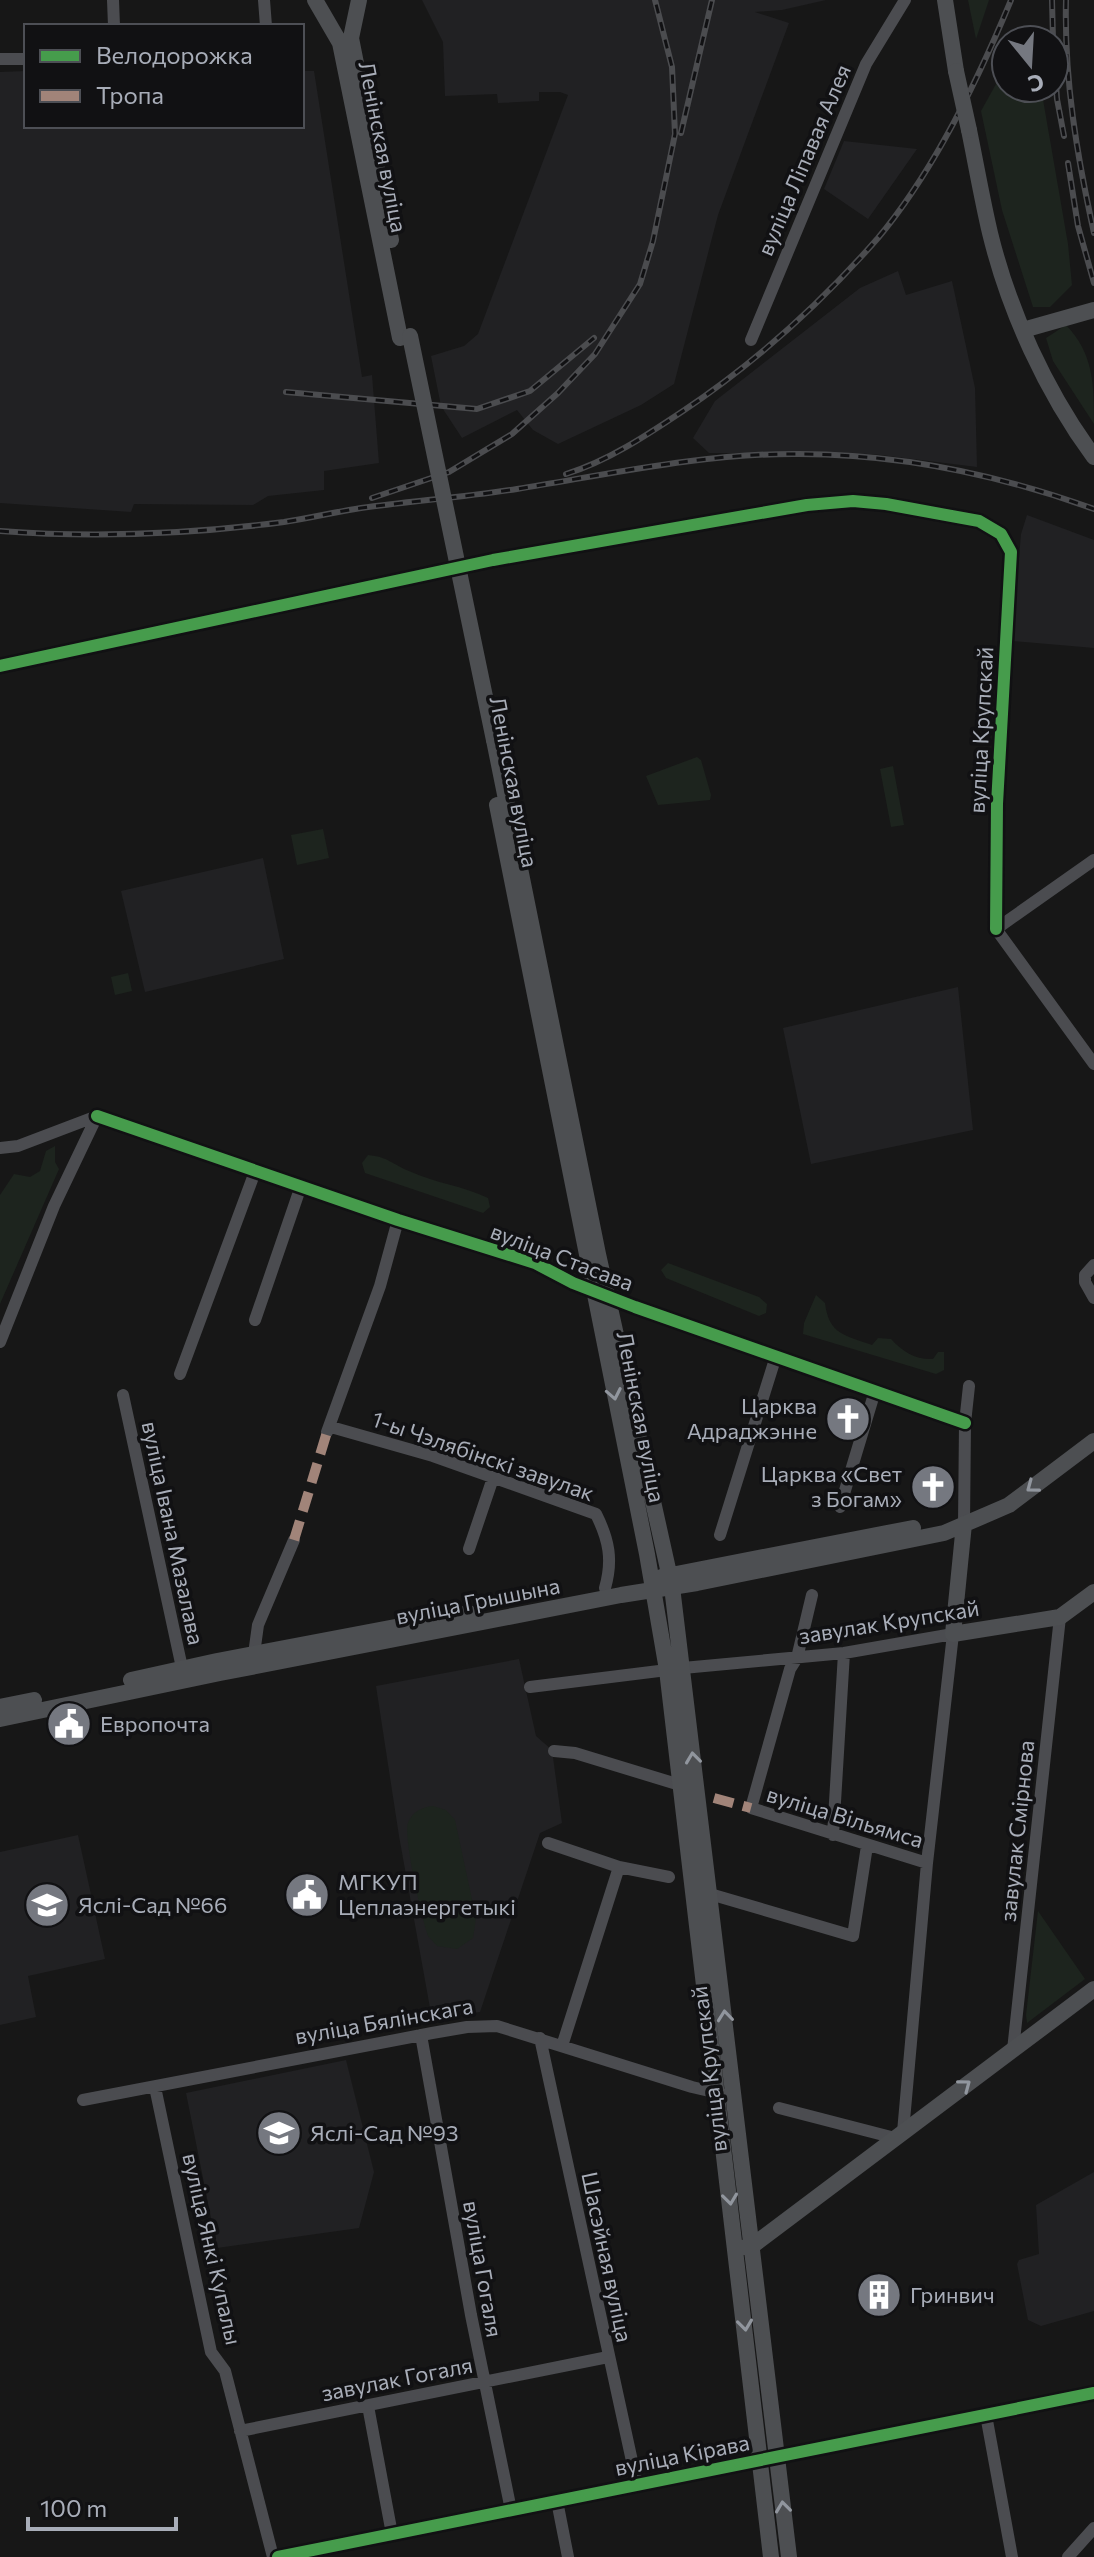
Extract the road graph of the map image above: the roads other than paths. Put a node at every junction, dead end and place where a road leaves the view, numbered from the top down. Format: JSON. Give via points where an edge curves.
{"nodes":[{"id":1,"x":113,"y":0,"type":"edge"},
{"id":2,"x":264,"y":0,"type":"edge"},
{"id":3,"x":315,"y":0,"type":"edge"},
{"id":4,"x":359,"y":0,"type":"edge"},
{"id":5,"x":905,"y":0,"type":"edge"},
{"id":6,"x":945,"y":0,"type":"edge"},
{"id":7,"x":114,"y":24,"type":"edge"},
{"id":8,"x":266,"y":24,"type":"edge"},
{"id":9,"x":0,"y":59,"type":"edge"},
{"id":10,"x":24,"y":59,"type":"edge"},
{"id":11,"x":1094,"y":310,"type":"edge"},
{"id":12,"x":1023,"y":330,"type":"junction"},
{"id":13,"x":405,"y":337,"type":"junction"},
{"id":14,"x":751,"y":340,"type":"dead end"},
{"id":15,"x":1094,"y":457,"type":"edge"},
{"id":16,"x":0,"y":666,"type":"edge"},
{"id":17,"x":1094,"y":860,"type":"edge"},
{"id":18,"x":996,"y":929,"type":"junction"},
{"id":19,"x":1094,"y":1064,"type":"edge"},
{"id":20,"x":97,"y":1116,"type":"junction"},
{"id":21,"x":0,"y":1148,"type":"edge"},
{"id":22,"x":256,"y":1169,"type":"junction"},
{"id":23,"x":301,"y":1186,"type":"junction"},
{"id":24,"x":398,"y":1220,"type":"junction"},
{"id":25,"x":1094,"y":1265,"type":"edge"},
{"id":26,"x":600,"y":1292,"type":"junction"},
{"id":27,"x":1094,"y":1298,"type":"edge"},
{"id":28,"x":255,"y":1320,"type":"dead end"},
{"id":29,"x":0,"y":1342,"type":"edge"},
{"id":30,"x":776,"y":1356,"type":"junction"},
{"id":31,"x":180,"y":1374,"type":"dead end"},
{"id":32,"x":969,"y":1386,"type":"dead end"},
{"id":33,"x":875,"y":1391,"type":"junction"},
{"id":34,"x":123,"y":1395,"type":"dead end"},
{"id":35,"x":965,"y":1423,"type":"junction"},
{"id":36,"x":1094,"y":1441,"type":"edge"},
{"id":37,"x":493,"y":1478,"type":"junction"},
{"id":38,"x":840,"y":1507,"type":"dead end"},
{"id":39,"x":964,"y":1524,"type":"junction"},
{"id":40,"x":720,"y":1535,"type":"dead end"},
{"id":41,"x":294,"y":1540,"type":"dead end"},
{"id":42,"x":469,"y":1549,"type":"dead end"},
{"id":43,"x":671,"y":1581,"type":"junction"},
{"id":44,"x":652,"y":1585,"type":"junction"},
{"id":45,"x":605,"y":1588,"type":"junction"},
{"id":46,"x":1094,"y":1592,"type":"edge"},
{"id":47,"x":812,"y":1595,"type":"dead end"},
{"id":48,"x":1060,"y":1617,"type":"junction"},
{"id":49,"x":953,"y":1634,"type":"junction"},
{"id":50,"x":844,"y":1653,"type":"junction"},
{"id":51,"x":254,"y":1654,"type":"junction"},
{"id":52,"x":797,"y":1658,"type":"junction"},
{"id":53,"x":675,"y":1669,"type":"junction"},
{"id":54,"x":183,"y":1675,"type":"junction"},
{"id":55,"x":530,"y":1687,"type":"dead end"},
{"id":56,"x":0,"y":1707,"type":"edge"},
{"id":57,"x":0,"y":1719,"type":"edge"},
{"id":58,"x":554,"y":1751,"type":"dead end"},
{"id":59,"x":680,"y":1785,"type":"junction"},
{"id":60,"x":833,"y":1835,"type":"junction"},
{"id":61,"x":548,"y":1843,"type":"dead end"},
{"id":62,"x":867,"y":1846,"type":"junction"},
{"id":63,"x":927,"y":1863,"type":"junction"},
{"id":64,"x":619,"y":1867,"type":"junction"},
{"id":65,"x":669,"y":1877,"type":"dead end"},
{"id":66,"x":710,"y":1894,"type":"junction"},
{"id":67,"x":1094,"y":1989,"type":"edge"},
{"id":68,"x":421,"y":2035,"type":"junction"},
{"id":69,"x":540,"y":2038,"type":"junction"},
{"id":70,"x":562,"y":2046,"type":"junction"},
{"id":71,"x":1013,"y":2050,"type":"junction"},
{"id":72,"x":155,"y":2087,"type":"junction"},
{"id":73,"x":725,"y":2094,"type":"junction"},
{"id":74,"x":83,"y":2100,"type":"dead end"},
{"id":75,"x":779,"y":2108,"type":"dead end"},
{"id":76,"x":899,"y":2135,"type":"junction"},
{"id":77,"x":744,"y":2247,"type":"junction"},
{"id":78,"x":608,"y":2357,"type":"junction"},
{"id":79,"x":484,"y":2383,"type":"junction"},
{"id":80,"x":1094,"y":2393,"type":"edge"},
{"id":81,"x":368,"y":2406,"type":"junction"},
{"id":82,"x":986,"y":2415,"type":"junction"},
{"id":83,"x":240,"y":2431,"type":"junction"},
{"id":84,"x":769,"y":2458,"type":"junction"},
{"id":85,"x":637,"y":2484,"type":"junction"},
{"id":86,"x":557,"y":2501,"type":"junction"},
{"id":87,"x":511,"y":2510,"type":"junction"},
{"id":88,"x":1094,"y":2528,"type":"edge"},
{"id":89,"x":392,"y":2534,"type":"junction"},
{"id":90,"x":276,"y":2557,"type":"edge"},
{"id":91,"x":568,"y":2557,"type":"edge"},
{"id":92,"x":771,"y":2557,"type":"edge"},
{"id":93,"x":789,"y":2557,"type":"edge"},
{"id":94,"x":1012,"y":2557,"type":"edge"},
{"id":95,"x":1068,"y":2557,"type":"edge"}],
"edges":[{"from":1,"to":7,"type":"street"},
{"from":2,"to":8,"type":"street"},
{"from":3,"to":13,"type":"main road","name":"Ленінская вуліца","via":[[340,43]]},
{"from":4,"to":13,"type":"main road","name":"Ленінская вуліца","via":[[351,38]]},
{"from":5,"to":14,"type":"street","name":"вуліца Ліпавая Алея","via":[[866,64]]},
{"from":6,"to":12,"type":"main road","bridge":true,"via":[[990,234]]},
{"from":9,"to":10,"type":"street"},
{"from":11,"to":12,"type":"main road"},
{"from":12,"to":15,"type":"main road","via":[[1049,386]]},
{"from":13,"to":26,"type":"main road","name":"Ленінская вуліца","bridge":true},
{"from":16,"to":18,"type":"street","name":"вуліца Крупскай","via":[[493,560],[807,505],[886,504],[979,521],[1001,534],[1011,552]]},
{"from":17,"to":18,"type":"street"},
{"from":18,"to":19,"type":"street"},
{"from":20,"to":21,"type":"street"},
{"from":20,"to":22,"type":"street","name":"вуліца Стасава"},
{"from":20,"to":29,"type":"street","via":[[54,1206]]},
{"from":22,"to":23,"type":"street","name":"вуліца Стасава"},
{"from":22,"to":31,"type":"street"},
{"from":23,"to":24,"type":"street","name":"вуліца Стасава"},
{"from":23,"to":28,"type":"street"},
{"from":24,"to":26,"type":"street","name":"вуліца Стасава","via":[[535,1263]]},
{"from":24,"to":37,"type":"street","name":"1-ы Чэлябінскі завулак","via":[[329,1429]]},
{"from":25,"to":27,"type":"street","via":[[1085,1275]]},
{"from":26,"to":30,"type":"street","name":"вуліца Стасава"},
{"from":26,"to":43,"type":"main road","name":"Ленінская вуліца"},
{"from":26,"to":44,"type":"main road","name":"Ленінская вуліца","one_way":true},
{"from":30,"to":33,"type":"street","name":"вуліца Стасава"},
{"from":30,"to":40,"type":"street"},
{"from":32,"to":35,"type":"street"},
{"from":33,"to":35,"type":"street","name":"вуліца Стасава"},
{"from":33,"to":38,"type":"street"},
{"from":34,"to":54,"type":"street","name":"вуліца Iвана Мазалава"},
{"from":35,"to":39,"type":"street"},
{"from":36,"to":39,"type":"main road","name":"вуліца Грышына","one_way":true,"via":[[1009,1505]]},
{"from":37,"to":42,"type":"street"},
{"from":37,"to":45,"type":"street","name":"1-ы Чэлябінскі завулак","via":[[596,1514],[610,1560]]},
{"from":39,"to":43,"type":"main road","name":"вуліца Грышына","via":[[941,1522]]},
{"from":39,"to":49,"type":"main road"},
{"from":41,"to":51,"type":"street","via":[[258,1625]]},
{"from":43,"to":44,"type":"main road","name":"вуліца Грышына"},
{"from":43,"to":53,"type":"main road","name":"вуліца Крупскай"},
{"from":44,"to":45,"type":"main road","name":"вуліца Грышына"},
{"from":44,"to":53,"type":"main road","name":"вуліца Крупскай"},
{"from":44,"to":54,"type":"main road","name":"вуліца Грышына"},
{"from":45,"to":51,"type":"main road","name":"вуліца Грышына"},
{"from":46,"to":48,"type":"main road","name":"завулак Крупскай"},
{"from":47,"to":52,"type":"street"},
{"from":48,"to":49,"type":"main road","name":"завулак Крупскай"},
{"from":48,"to":71,"type":"street","name":"завулак Смірнова"},
{"from":49,"to":50,"type":"street","name":"завулак Крупскай"},
{"from":49,"to":63,"type":"street"},
{"from":50,"to":52,"type":"street","name":"завулак Крупскай"},
{"from":50,"to":60,"type":"street"},
{"from":51,"to":54,"type":"main road","name":"вуліца Грышына"},
{"from":52,"to":53,"type":"street","name":"завулак Крупскай"},
{"from":52,"to":60,"type":"street","name":"вуліца Вільямса","via":[[751,1808]]},
{"from":53,"to":55,"type":"street","name":"завулак Крупскай"},
{"from":53,"to":59,"type":"main road","name":"вуліца Крупскай"},
{"from":66,"to":53,"type":"main road","name":"вуліца Крупскай","one_way":true},
{"from":54,"to":56,"type":"main road","name":"вуліца Грышына"},
{"from":54,"to":57,"type":"main road","name":"вуліца Грышына"},
{"from":58,"to":59,"type":"street"},
{"from":59,"to":73,"type":"main road","name":"вуліца Крупскай"},
{"from":60,"to":62,"type":"street","name":"вуліца Вільямса"},
{"from":61,"to":64,"type":"street"},
{"from":62,"to":63,"type":"street","name":"вуліца Вільямса"},
{"from":62,"to":66,"type":"street","via":[[853,1936]]},
{"from":63,"to":76,"type":"street"},
{"from":64,"to":65,"type":"street"},
{"from":64,"to":70,"type":"street"},
{"from":73,"to":66,"type":"main road","name":"вуліца Крупскай","one_way":true},
{"from":67,"to":71,"type":"main road"},
{"from":68,"to":69,"type":"street","name":"вуліца Бялінскага","via":[[497,2026]]},
{"from":68,"to":72,"type":"street","name":"вуліца Бялінскага"},
{"from":68,"to":79,"type":"street","name":"вуліца Гогаля"},
{"from":69,"to":70,"type":"street","name":"вуліца Бялінскага"},
{"from":69,"to":78,"type":"street","name":"Шасэйная вуліца"},
{"from":70,"to":73,"type":"street","name":"вуліца Бялінскага"},
{"from":76,"to":71,"type":"main road","one_way":true},
{"from":72,"to":74,"type":"street","name":"вуліца Бялінскага"},
{"from":72,"to":83,"type":"street","name":"вуліца Янкі Купалы","via":[[211,2352],[225,2371]]},
{"from":73,"to":77,"type":"main road","name":"вуліца Крупскай"},
{"from":75,"to":76,"type":"street"},
{"from":76,"to":77,"type":"main road"},
{"from":77,"to":84,"type":"main road","name":"вуліца Крупскай"},
{"from":78,"to":79,"type":"street","name":"завулак Гогаля"},
{"from":78,"to":85,"type":"street","name":"Шасэйная вуліца"},
{"from":79,"to":81,"type":"street","name":"завулак Гогаля"},
{"from":79,"to":87,"type":"street","name":"вуліца Гогаля"},
{"from":80,"to":82,"type":"street","name":"вуліца Кірава"},
{"from":81,"to":83,"type":"street","name":"завулак Гогаля"},
{"from":81,"to":89,"type":"street"},
{"from":82,"to":84,"type":"street","name":"вуліца Кірава"},
{"from":82,"to":94,"type":"street"},
{"from":83,"to":90,"type":"street","name":"вуліца Янкі Купалы"},
{"from":84,"to":85,"type":"street","name":"вуліца Кірава"},
{"from":84,"to":92,"type":"main road","name":"вуліца Крупскай"},
{"from":93,"to":84,"type":"main road","name":"вуліца Крупскай","one_way":true},
{"from":85,"to":86,"type":"street","name":"вуліца Кірава"},
{"from":86,"to":87,"type":"street","name":"вуліца Кірава"},
{"from":86,"to":91,"type":"street"},
{"from":87,"to":89,"type":"street","name":"вуліца Кірава"},
{"from":88,"to":95,"type":"street"},
{"from":89,"to":90,"type":"street","name":"вуліца Кірава"}]}
